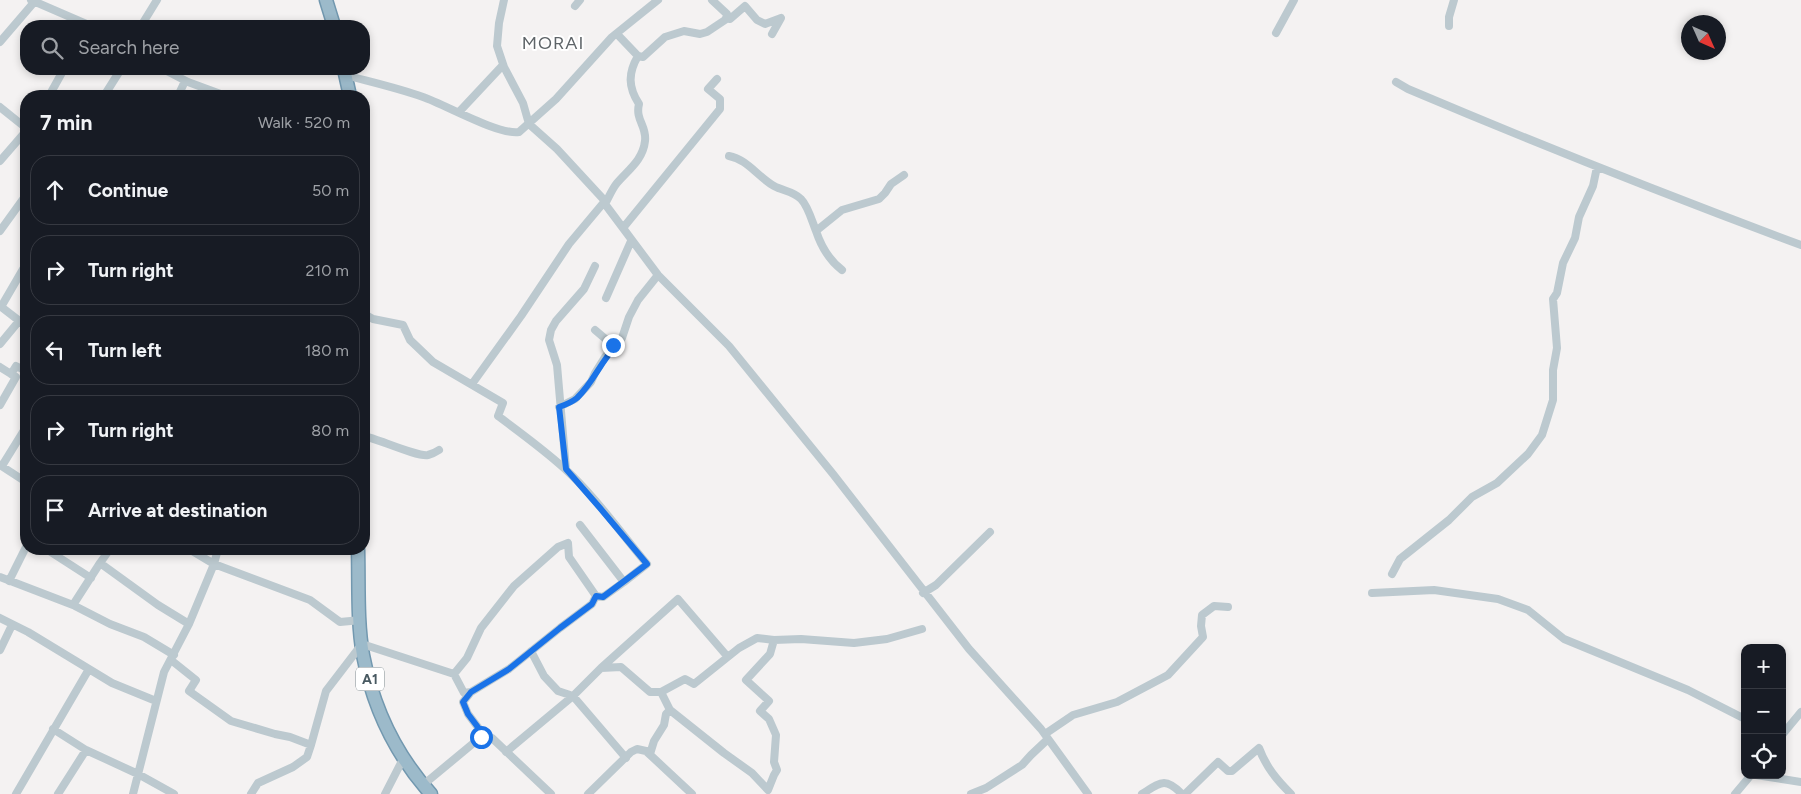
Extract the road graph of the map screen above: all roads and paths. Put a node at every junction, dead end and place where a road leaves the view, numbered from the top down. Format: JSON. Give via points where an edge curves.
{"nodes":[{"id":1,"x":34,"y":0,"type":"edge"},
{"id":2,"x":156,"y":0,"type":"edge"},
{"id":3,"x":326,"y":0,"type":"edge"},
{"id":4,"x":504,"y":0,"type":"edge"},
{"id":5,"x":658,"y":0,"type":"edge"},
{"id":6,"x":712,"y":0,"type":"edge"},
{"id":7,"x":1294,"y":0,"type":"edge"},
{"id":8,"x":1454,"y":0,"type":"edge"},
{"id":9,"x":728,"y":18,"type":"junction"},
{"id":10,"x":76,"y":20,"type":"edge"},
{"id":11,"x":144,"y":20,"type":"edge"},
{"id":12,"x":332,"y":20,"type":"edge"},
{"id":13,"x":1449,"y":26,"type":"dead end"},
{"id":14,"x":1276,"y":32,"type":"dead end"},
{"id":15,"x":618,"y":34,"type":"junction"},
{"id":16,"x":772,"y":34,"type":"dead end"},
{"id":17,"x":0,"y":42,"type":"edge"},
{"id":18,"x":638,"y":56,"type":"junction"},
{"id":19,"x":503,"y":65,"type":"junction"},
{"id":20,"x":61,"y":75,"type":"edge"},
{"id":21,"x":117,"y":75,"type":"edge"},
{"id":22,"x":174,"y":75,"type":"edge"},
{"id":23,"x":345,"y":75,"type":"edge"},
{"id":24,"x":353,"y":75,"type":"edge"},
{"id":25,"x":717,"y":79,"type":"dead end"},
{"id":26,"x":185,"y":81,"type":"junction"},
{"id":27,"x":1396,"y":82,"type":"dead end"},
{"id":28,"x":52,"y":90,"type":"edge"},
{"id":29,"x":108,"y":90,"type":"edge"},
{"id":30,"x":181,"y":90,"type":"edge"},
{"id":31,"x":210,"y":90,"type":"edge"},
{"id":32,"x":348,"y":90,"type":"edge"},
{"id":33,"x":0,"y":107,"type":"edge"},
{"id":34,"x":459,"y":112,"type":"junction"},
{"id":35,"x":20,"y":124,"type":"edge"},
{"id":36,"x":529,"y":124,"type":"junction"},
{"id":37,"x":20,"y":136,"type":"edge"},
{"id":38,"x":729,"y":156,"type":"dead end"},
{"id":39,"x":0,"y":161,"type":"edge"},
{"id":40,"x":1597,"y":167,"type":"junction"},
{"id":41,"x":904,"y":175,"type":"dead end"},
{"id":42,"x":605,"y":202,"type":"junction"},
{"id":43,"x":20,"y":203,"type":"edge"},
{"id":44,"x":623,"y":228,"type":"junction"},
{"id":45,"x":0,"y":231,"type":"edge"},
{"id":46,"x":816,"y":231,"type":"junction"},
{"id":47,"x":631,"y":241,"type":"junction"},
{"id":48,"x":1801,"y":245,"type":"edge"},
{"id":49,"x":595,"y":266,"type":"dead end"},
{"id":50,"x":842,"y":270,"type":"dead end"},
{"id":51,"x":20,"y":274,"type":"edge"},
{"id":52,"x":658,"y":275,"type":"junction"},
{"id":53,"x":606,"y":298,"type":"dead end"},
{"id":54,"x":0,"y":306,"type":"edge"},
{"id":55,"x":370,"y":317,"type":"edge"},
{"id":56,"x":19,"y":321,"type":"joint"},
{"id":57,"x":594,"y":330,"type":"dead end"},
{"id":58,"x":0,"y":344,"type":"edge"},
{"id":59,"x":615,"y":347,"type":"junction"},
{"id":60,"x":0,"y":367,"type":"edge"},
{"id":61,"x":20,"y":368,"type":"edge"},
{"id":62,"x":11,"y":374,"type":"junction"},
{"id":63,"x":472,"y":384,"type":"junction"},
{"id":64,"x":0,"y":406,"type":"edge"},
{"id":65,"x":559,"y":407,"type":"junction"},
{"id":66,"x":20,"y":436,"type":"edge"},
{"id":67,"x":370,"y":437,"type":"edge"},
{"id":68,"x":439,"y":450,"type":"dead end"},
{"id":69,"x":1,"y":465,"type":"edge"},
{"id":70,"x":566,"y":469,"type":"junction"},
{"id":71,"x":20,"y":478,"type":"edge"},
{"id":72,"x":580,"y":525,"type":"dead end"},
{"id":73,"x":990,"y":532,"type":"dead end"},
{"id":74,"x":22,"y":555,"type":"edge"},
{"id":75,"x":55,"y":555,"type":"edge"},
{"id":76,"x":106,"y":555,"type":"edge"},
{"id":77,"x":199,"y":555,"type":"edge"},
{"id":78,"x":216,"y":555,"type":"edge"},
{"id":79,"x":358,"y":555,"type":"edge"},
{"id":80,"x":100,"y":563,"type":"junction"},
{"id":81,"x":214,"y":564,"type":"junction"},
{"id":82,"x":1392,"y":574,"type":"dead end"},
{"id":83,"x":0,"y":577,"type":"edge"},
{"id":84,"x":91,"y":578,"type":"junction"},
{"id":85,"x":9,"y":581,"type":"junction"},
{"id":86,"x":624,"y":582,"type":"junction"},
{"id":87,"x":923,"y":593,"type":"junction"},
{"id":88,"x":1372,"y":593,"type":"dead end"},
{"id":89,"x":596,"y":596,"type":"junction"},
{"id":90,"x":73,"y":605,"type":"junction"},
{"id":91,"x":1228,"y":607,"type":"dead end"},
{"id":92,"x":0,"y":618,"type":"edge"},
{"id":93,"x":361,"y":620,"type":"junction"},
{"id":94,"x":12,"y":624,"type":"junction"},
{"id":95,"x":189,"y":624,"type":"junction"},
{"id":96,"x":922,"y":629,"type":"dead end"},
{"id":97,"x":774,"y":640,"type":"junction"},
{"id":98,"x":362,"y":644,"type":"junction"},
{"id":99,"x":0,"y":650,"type":"edge"},
{"id":100,"x":530,"y":651,"type":"junction"},
{"id":101,"x":727,"y":656,"type":"junction"},
{"id":102,"x":173,"y":658,"type":"junction"},
{"id":103,"x":601,"y":668,"type":"junction"},
{"id":104,"x":89,"y":669,"type":"junction"},
{"id":105,"x":454,"y":674,"type":"junction"},
{"id":106,"x":471,"y":692,"type":"junction"},
{"id":107,"x":661,"y":692,"type":"junction"},
{"id":108,"x":573,"y":696,"type":"junction"},
{"id":109,"x":156,"y":701,"type":"junction"},
{"id":110,"x":670,"y":710,"type":"junction"},
{"id":111,"x":1801,"y":712,"type":"edge"},
{"id":112,"x":1741,"y":716,"type":"edge"},
{"id":113,"x":53,"y":730,"type":"junction"},
{"id":114,"x":1783,"y":734,"type":"edge"},
{"id":115,"x":481,"y":737,"type":"junction"},
{"id":116,"x":1047,"y":737,"type":"junction"},
{"id":117,"x":311,"y":746,"type":"junction"},
{"id":118,"x":86,"y":750,"type":"junction"},
{"id":119,"x":506,"y":752,"type":"junction"},
{"id":120,"x":650,"y":754,"type":"junction"},
{"id":121,"x":626,"y":758,"type":"junction"},
{"id":122,"x":403,"y":759,"type":"junction"},
{"id":123,"x":138,"y":774,"type":"junction"},
{"id":124,"x":1748,"y":779,"type":"edge"},
{"id":125,"x":1782,"y":779,"type":"edge"},
{"id":126,"x":1801,"y":782,"type":"edge"},
{"id":127,"x":427,"y":790,"type":"edge"},
{"id":128,"x":16,"y":794,"type":"edge"},
{"id":129,"x":58,"y":794,"type":"edge"},
{"id":130,"x":133,"y":794,"type":"edge"},
{"id":131,"x":174,"y":794,"type":"edge"},
{"id":132,"x":251,"y":794,"type":"edge"},
{"id":133,"x":385,"y":794,"type":"edge"},
{"id":134,"x":551,"y":794,"type":"edge"},
{"id":135,"x":588,"y":794,"type":"edge"},
{"id":136,"x":692,"y":794,"type":"edge"},
{"id":137,"x":971,"y":794,"type":"edge"},
{"id":138,"x":1088,"y":794,"type":"edge"},
{"id":139,"x":1142,"y":794,"type":"edge"},
{"id":140,"x":1184,"y":794,"type":"edge"},
{"id":141,"x":1291,"y":794,"type":"edge"},
{"id":142,"x":1736,"y":794,"type":"edge"}],
"edges":[{"from":1,"to":10,"type":"street"},
{"from":1,"to":17,"type":"street"},
{"from":2,"to":11,"type":"street"},
{"from":3,"to":12,"type":"highway"},
{"from":4,"to":19,"type":"street","via":[[497,46]]},
{"from":5,"to":15,"type":"street"},
{"from":6,"to":9,"type":"street"},
{"from":7,"to":14,"type":"street"},
{"from":8,"to":13,"type":"street"},
{"from":9,"to":16,"type":"street","via":[[745,6],[765,24],[781,18]]},
{"from":9,"to":18,"type":"street","via":[[708,32],[695,34],[684,31],[665,37],[643,57]]},
{"from":15,"to":18,"type":"street"},
{"from":15,"to":36,"type":"street"},
{"from":18,"to":42,"type":"street","via":[[630,76],[639,104],[639,120],[645,132],[644,145],[632,168],[616,184]]},
{"from":19,"to":34,"type":"street"},
{"from":19,"to":36,"type":"street"},
{"from":20,"to":28,"type":"street"},
{"from":21,"to":29,"type":"street"},
{"from":22,"to":26,"type":"street"},
{"from":23,"to":32,"type":"highway"},
{"from":24,"to":34,"type":"street"},
{"from":25,"to":44,"type":"street","via":[[708,89],[720,99],[720,109]]},
{"from":26,"to":30,"type":"street"},
{"from":26,"to":31,"type":"street"},
{"from":27,"to":40,"type":"street"},
{"from":33,"to":35,"type":"street"},
{"from":34,"to":36,"type":"street","via":[[514,133]]},
{"from":36,"to":42,"type":"street","via":[[557,149]]},
{"from":37,"to":39,"type":"street"},
{"from":38,"to":46,"type":"street","via":[[738,158],[772,185],[797,195],[803,201]]},
{"from":40,"to":48,"type":"street"},
{"from":40,"to":82,"type":"street","via":[[1553,299],[1557,348],[1552,370],[1553,400],[1542,435],[1528,454],[1497,483],[1472,497],[1400,559]]},
{"from":41,"to":46,"type":"street","via":[[891,184],[879,199],[842,210]]},
{"from":42,"to":44,"type":"street"},
{"from":42,"to":63,"type":"street","via":[[570,244]]},
{"from":43,"to":45,"type":"street"},
{"from":44,"to":47,"type":"street"},
{"from":46,"to":50,"type":"street","via":[[826,252]]},
{"from":47,"to":52,"type":"street"},
{"from":47,"to":53,"type":"street"},
{"from":49,"to":65,"type":"street","via":[[584,289],[556,321],[548,340],[557,365]]},
{"from":51,"to":54,"type":"street"},
{"from":52,"to":59,"type":"street","via":[[638,300]]},
{"from":52,"to":87,"type":"street","via":[[729,346],[833,474]]},
{"from":54,"to":56,"type":"street"},
{"from":55,"to":63,"type":"street","via":[[403,325],[410,340],[433,362]]},
{"from":56,"to":58,"type":"street"},
{"from":57,"to":59,"type":"street"},
{"from":59,"to":65,"type":"street","via":[[605,357],[591,382],[575,399]]},
{"from":60,"to":62,"type":"street"},
{"from":61,"to":62,"type":"street","via":[[16,366]]},
{"from":62,"to":64,"type":"street","via":[[16,378]]},
{"from":63,"to":70,"type":"street","via":[[503,403],[498,416]]},
{"from":65,"to":70,"type":"street"},
{"from":66,"to":69,"type":"street"},
{"from":67,"to":68,"type":"street","via":[[426,455]]},
{"from":69,"to":71,"type":"street"},
{"from":70,"to":86,"type":"street","via":[[647,564]]},
{"from":72,"to":86,"type":"street"},
{"from":73,"to":87,"type":"street","via":[[936,585]]},
{"from":74,"to":85,"type":"street"},
{"from":75,"to":84,"type":"street"},
{"from":76,"to":80,"type":"street"},
{"from":77,"to":81,"type":"street"},
{"from":78,"to":81,"type":"street"},
{"from":79,"to":93,"type":"highway","number":"A1"},
{"from":80,"to":84,"type":"street"},
{"from":80,"to":95,"type":"street"},
{"from":81,"to":93,"type":"street","via":[[310,600],[340,622]]},
{"from":81,"to":95,"type":"street"},
{"from":83,"to":85,"type":"street"},
{"from":84,"to":90,"type":"street"},
{"from":85,"to":90,"type":"street"},
{"from":86,"to":89,"type":"street","via":[[603,597]]},
{"from":87,"to":116,"type":"street","via":[[982,666]]},
{"from":88,"to":112,"type":"street","via":[[1434,590],[1498,599],[1528,610],[1564,639],[1688,690]]},
{"from":89,"to":100,"type":"street","via":[[592,604]]},
{"from":89,"to":105,"type":"street","via":[[569,557],[568,543],[558,547],[500,602]]},
{"from":90,"to":102,"type":"street","via":[[144,638]]},
{"from":91,"to":116,"type":"street","via":[[1214,606],[1202,615],[1203,637],[1168,675],[1117,702],[1073,715]]},
{"from":92,"to":94,"type":"street"},
{"from":93,"to":98,"type":"highway","number":"A1"},
{"from":94,"to":99,"type":"street"},
{"from":94,"to":104,"type":"street"},
{"from":95,"to":102,"type":"street"},
{"from":96,"to":97,"type":"street","via":[[854,643]]},
{"from":97,"to":101,"type":"street","via":[[757,638]]},
{"from":97,"to":110,"type":"street","via":[[770,654],[746,680],[769,701],[760,711],[776,735],[774,762],[777,770],[768,790],[752,773]]},
{"from":98,"to":105,"type":"street"},
{"from":98,"to":117,"type":"street","via":[[326,691]]},
{"from":98,"to":122,"type":"highway","number":"A1","via":[[378,710]]},
{"from":100,"to":106,"type":"street","via":[[509,669]]},
{"from":100,"to":108,"type":"street","via":[[544,676],[558,691]]},
{"from":101,"to":103,"type":"street","via":[[678,600]]},
{"from":101,"to":107,"type":"street","via":[[694,684],[685,679]]},
{"from":102,"to":109,"type":"street","via":[[164,672]]},
{"from":102,"to":117,"type":"street","via":[[196,680],[189,691],[231,721],[290,736]]},
{"from":103,"to":107,"type":"street","via":[[621,667],[650,692]]},
{"from":103,"to":108,"type":"street"},
{"from":104,"to":109,"type":"street","via":[[112,683]]},
{"from":104,"to":113,"type":"street"},
{"from":105,"to":106,"type":"street","via":[[464,693]]},
{"from":106,"to":115,"type":"street","via":[[463,702]]},
{"from":107,"to":110,"type":"street"},
{"from":108,"to":119,"type":"street"},
{"from":108,"to":121,"type":"street"},
{"from":109,"to":123,"type":"street"},
{"from":110,"to":120,"type":"street"},
{"from":111,"to":114,"type":"street"},
{"from":113,"to":118,"type":"street"},
{"from":113,"to":128,"type":"street"},
{"from":115,"to":119,"type":"street","via":[[492,738]]},
{"from":115,"to":127,"type":"street"},
{"from":116,"to":137,"type":"street","via":[[1022,766]]},
{"from":116,"to":138,"type":"street"},
{"from":117,"to":132,"type":"street","via":[[305,759],[258,783]]},
{"from":118,"to":123,"type":"street"},
{"from":118,"to":129,"type":"street"},
{"from":119,"to":134,"type":"street"},
{"from":120,"to":121,"type":"street","via":[[637,749]]},
{"from":120,"to":136,"type":"street"},
{"from":121,"to":135,"type":"street"},
{"from":122,"to":127,"type":"highway","number":"A1"},
{"from":122,"to":133,"type":"street"},
{"from":123,"to":130,"type":"street"},
{"from":123,"to":131,"type":"street"},
{"from":124,"to":142,"type":"street"},
{"from":125,"to":126,"type":"street"},
{"from":139,"to":140,"type":"street","via":[[1167,782]]},
{"from":140,"to":141,"type":"street","via":[[1218,762],[1232,771],[1259,748],[1265,763]]}]}
